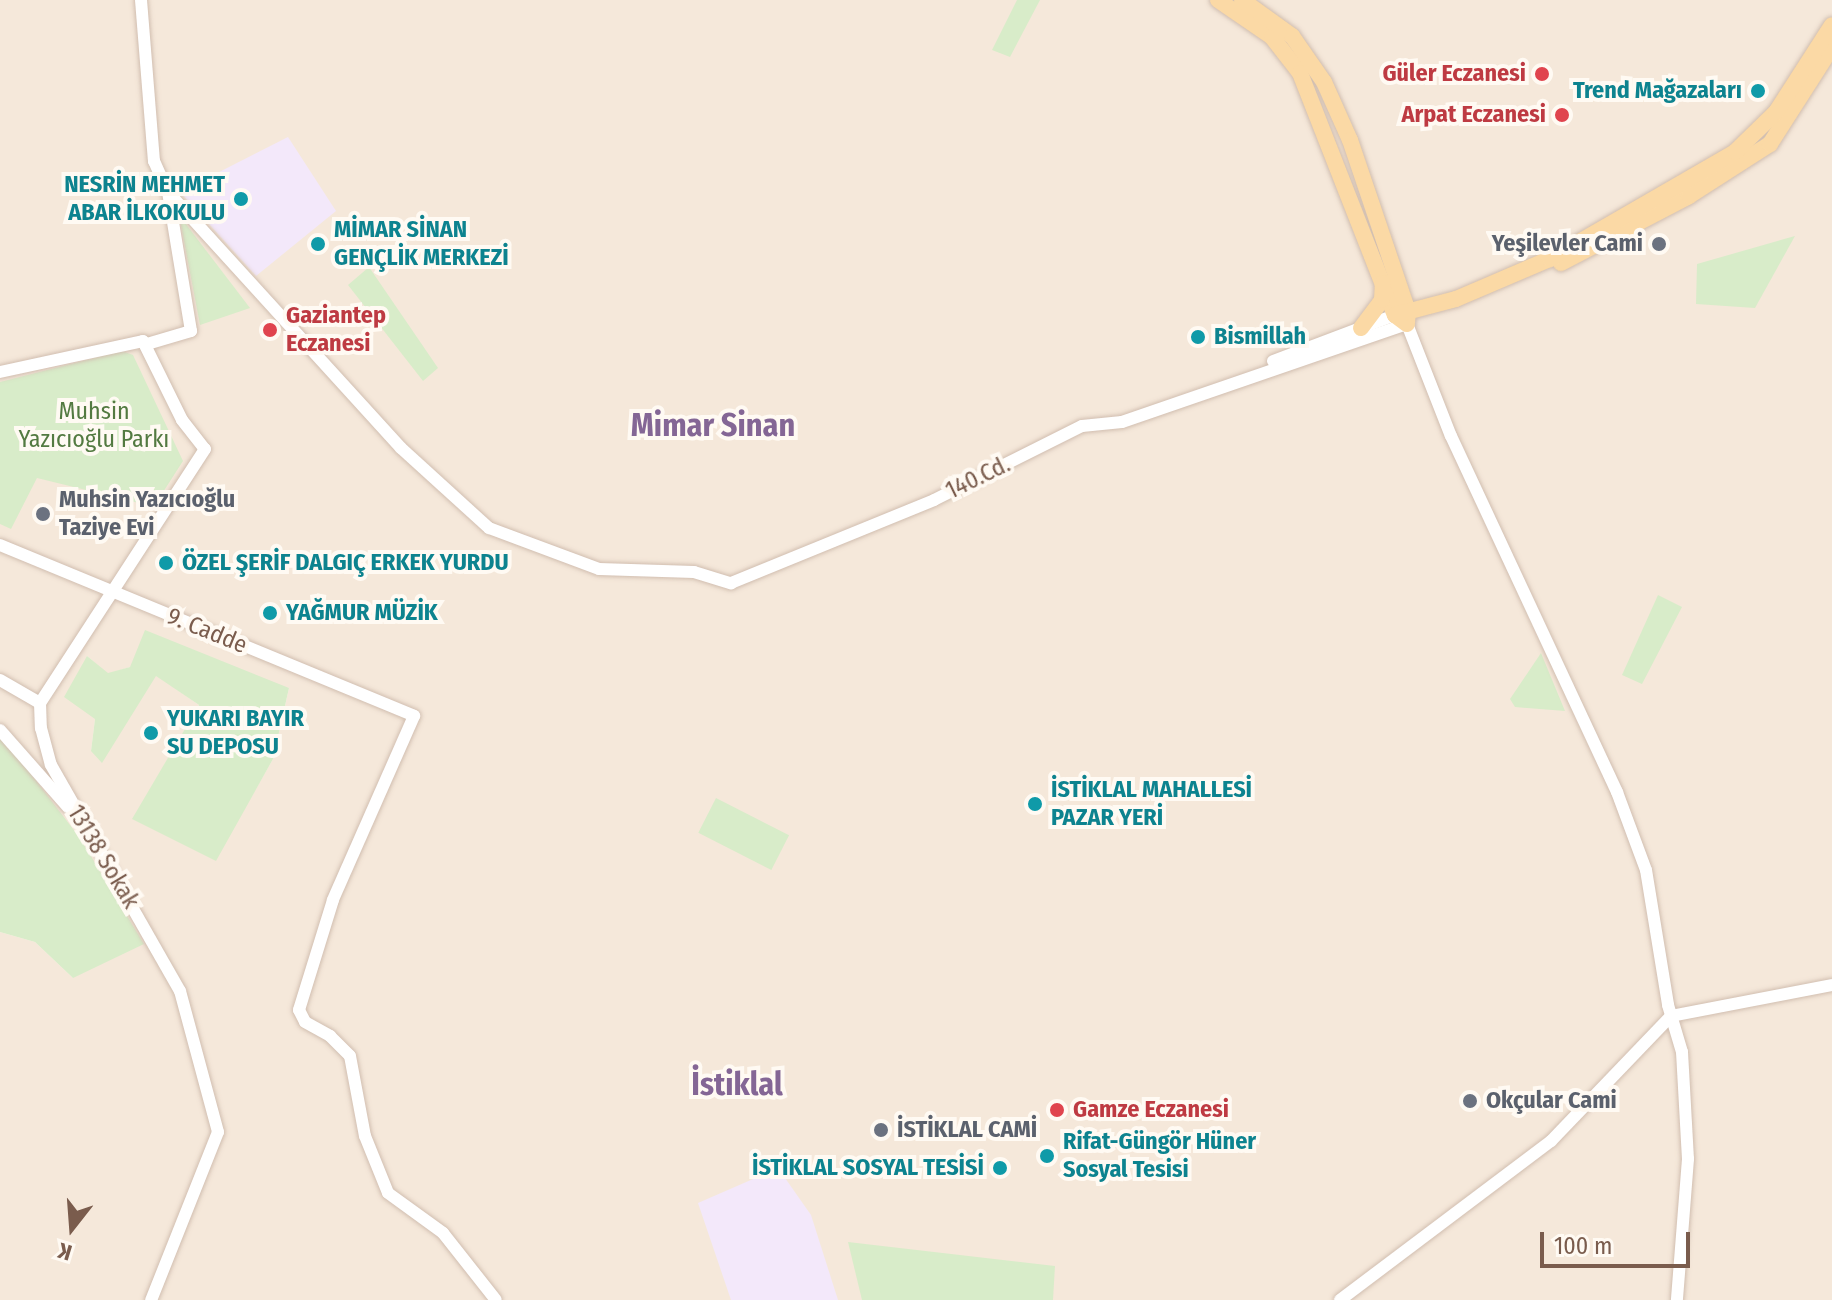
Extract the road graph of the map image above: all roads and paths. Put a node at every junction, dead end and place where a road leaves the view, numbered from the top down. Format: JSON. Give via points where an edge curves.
{"nodes":[{"id":1,"x":141,"y":0,"type":"edge"},
{"id":2,"x":1218,"y":0,"type":"edge"},
{"id":3,"x":1242,"y":0,"type":"edge"},
{"id":4,"x":1832,"y":25,"type":"edge"},
{"id":5,"x":1832,"y":47,"type":"edge"},
{"id":6,"x":168,"y":192,"type":"junction"},
{"id":7,"x":1391,"y":283,"type":"junction"},
{"id":8,"x":1440,"y":303,"type":"junction"},
{"id":9,"x":1403,"y":317,"type":"junction"},
{"id":10,"x":1361,"y":328,"type":"junction"},
{"id":11,"x":147,"y":344,"type":"junction"},
{"id":12,"x":0,"y":372,"type":"edge"},
{"id":13,"x":1227,"y":384,"type":"junction"},
{"id":14,"x":0,"y":545,"type":"edge"},
{"id":15,"x":113,"y":592,"type":"junction"},
{"id":16,"x":0,"y":680,"type":"edge"},
{"id":17,"x":40,"y":703,"type":"junction"},
{"id":18,"x":0,"y":730,"type":"edge"},
{"id":19,"x":76,"y":816,"type":"junction"},
{"id":20,"x":1832,"y":985,"type":"edge"},
{"id":21,"x":1671,"y":1016,"type":"junction"},
{"id":22,"x":151,"y":1300,"type":"edge"},
{"id":23,"x":496,"y":1300,"type":"edge"},
{"id":24,"x":1340,"y":1300,"type":"edge"},
{"id":25,"x":1677,"y":1300,"type":"edge"}],
"edges":[{"from":1,"to":6,"type":"street","via":[[154,161]]},
{"from":2,"to":7,"type":"main road","via":[[1272,37],[1300,73]]},
{"from":3,"to":7,"type":"main road","via":[[1292,36],[1324,82],[1350,140]]},
{"from":4,"to":8,"type":"main road","via":[[1776,112],[1735,152],[1550,259]]},
{"from":5,"to":9,"type":"main road","via":[[1770,144],[1739,164],[1549,269]]},
{"from":6,"to":11,"type":"street","via":[[191,331]]},
{"from":6,"to":13,"type":"street","name":"140.Cd.","via":[[401,448],[489,528],[599,569],[694,572],[731,583],[934,500],[1082,426],[1122,422]]},
{"from":7,"to":8,"type":"main road","via":[[1420,300]]},
{"from":7,"to":9,"type":"main road"},
{"from":7,"to":10,"type":"main road"},
{"from":8,"to":9,"type":"main road"},
{"from":9,"to":10,"type":"street","name":"140.Cd."},
{"from":9,"to":13,"type":"street","name":"140.Cd."},
{"from":9,"to":21,"type":"street","via":[[1451,436],[1632,830],[1646,870]]},
{"from":10,"to":13,"type":"street","name":"140.Cd."},
{"from":11,"to":12,"type":"street","via":[[124,342]]},
{"from":11,"to":15,"type":"street","via":[[182,420],[205,449]]},
{"from":14,"to":15,"type":"street","name":"9. Cadde"},
{"from":15,"to":17,"type":"street"},
{"from":15,"to":23,"type":"street","name":"9. Cadde","via":[[414,716],[333,900],[299,1010],[305,1022],[350,1056],[365,1136],[388,1193],[443,1233]]},
{"from":16,"to":17,"type":"street"},
{"from":17,"to":19,"type":"street","name":"13138 Sokak","via":[[51,765]]},
{"from":18,"to":19,"type":"street"},
{"from":19,"to":22,"type":"street","name":"13138 Sokak","via":[[106,858],[180,991],[218,1132]]},
{"from":20,"to":21,"type":"street"},
{"from":21,"to":24,"type":"street","via":[[1551,1141]]},
{"from":21,"to":25,"type":"street","via":[[1682,1052],[1688,1159]]}]}
